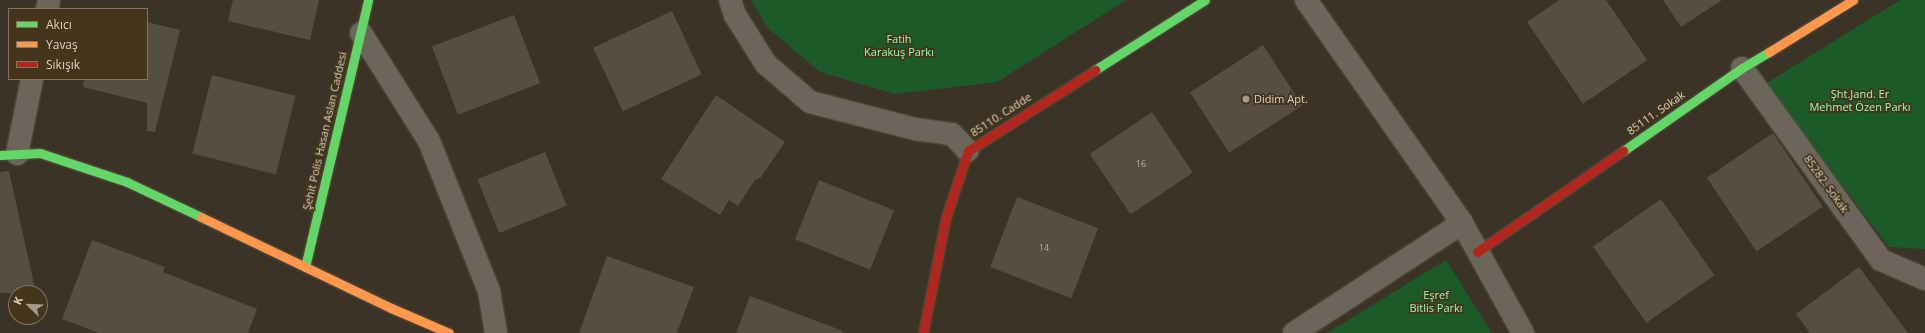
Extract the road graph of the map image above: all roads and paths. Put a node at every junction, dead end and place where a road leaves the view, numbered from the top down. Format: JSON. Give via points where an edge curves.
{"nodes":[{"id":1,"x":368,"y":0,"type":"edge"},
{"id":2,"x":730,"y":0,"type":"edge"},
{"id":3,"x":1205,"y":0,"type":"edge"},
{"id":4,"x":1306,"y":0,"type":"edge"},
{"id":5,"x":1853,"y":0,"type":"edge"},
{"id":6,"x":361,"y":33,"type":"junction"},
{"id":7,"x":1742,"y":68,"type":"junction"},
{"id":8,"x":32,"y":80,"type":"edge"},
{"id":9,"x":968,"y":151,"type":"junction"},
{"id":10,"x":9,"y":155,"type":"edge"},
{"id":11,"x":1462,"y":223,"type":"junction"},
{"id":12,"x":1477,"y":252,"type":"junction"},
{"id":13,"x":305,"y":267,"type":"junction"},
{"id":14,"x":1925,"y":279,"type":"edge"},
{"id":15,"x":449,"y":333,"type":"edge"},
{"id":16,"x":496,"y":333,"type":"edge"},
{"id":17,"x":923,"y":333,"type":"edge"},
{"id":18,"x":1294,"y":333,"type":"edge"},
{"id":19,"x":1523,"y":333,"type":"edge"}],
"edges":[{"from":1,"to":6,"type":"street","name":"Şehit Polis Hasan Aslan Caddesi"},
{"from":2,"to":9,"type":"street","via":[[735,15],[766,64],[810,102],[914,129],[952,134]]},
{"from":3,"to":9,"type":"street","name":"85110. Cadde"},
{"from":4,"to":11,"type":"street"},
{"from":5,"to":7,"type":"street","name":"85111. Sokak"},
{"from":6,"to":13,"type":"street","name":"Şehit Polis Hasan Aslan Caddesi"},
{"from":6,"to":16,"type":"street","via":[[429,141],[489,291]]},
{"from":7,"to":12,"type":"street","name":"85111. Sokak"},
{"from":7,"to":14,"type":"street","name":"85282. Sokak","via":[[1881,260]]},
{"from":8,"to":10,"type":"street"},
{"from":9,"to":17,"type":"street","name":"85110. Cadde","via":[[946,217]]},
{"from":10,"to":13,"type":"street","via":[[40,153],[127,182]]},
{"from":11,"to":12,"type":"street"},
{"from":11,"to":18,"type":"street"},
{"from":12,"to":19,"type":"street"},
{"from":13,"to":15,"type":"street"}]}
